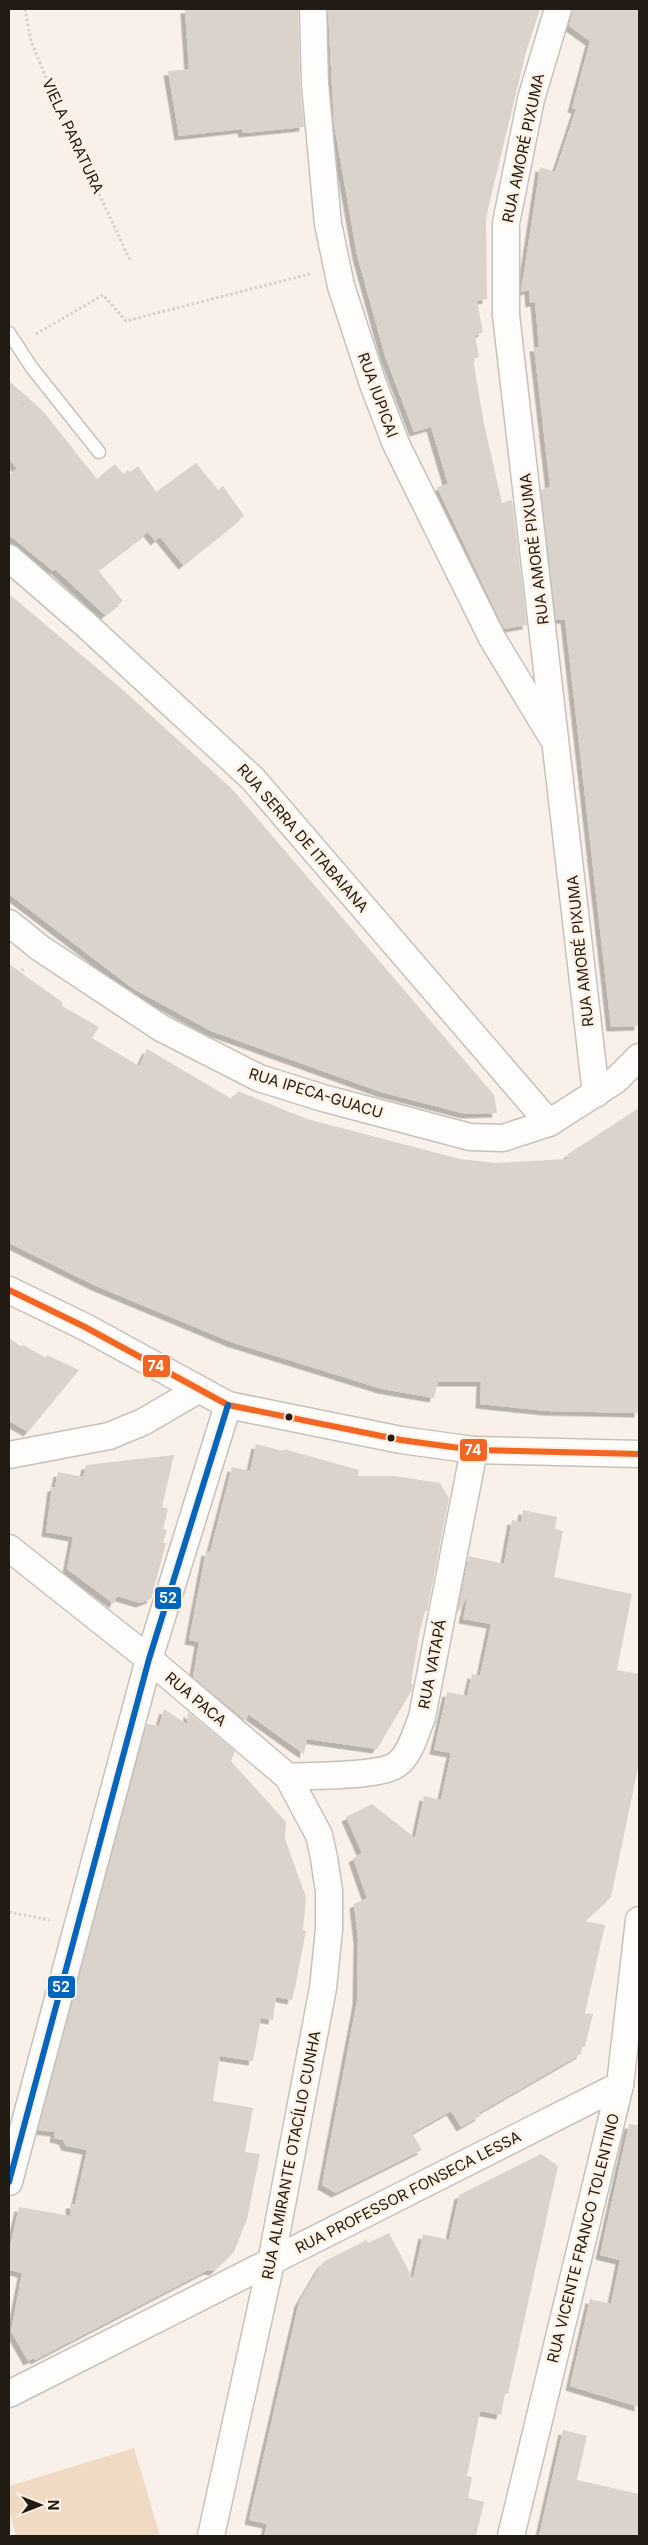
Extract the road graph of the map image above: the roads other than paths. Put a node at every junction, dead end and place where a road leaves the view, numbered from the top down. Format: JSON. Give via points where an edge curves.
{"nodes":[{"id":1,"x":313,"y":9,"type":"edge"},
{"id":2,"x":558,"y":9,"type":"edge"},
{"id":3,"x":9,"y":333,"type":"edge"},
{"id":4,"x":99,"y":452,"type":"dead end"},
{"id":5,"x":9,"y":558,"type":"edge"},
{"id":6,"x":557,"y":745,"type":"junction"},
{"id":7,"x":9,"y":924,"type":"edge"},
{"id":8,"x":639,"y":1057,"type":"edge"},
{"id":9,"x":596,"y":1094,"type":"junction"},
{"id":10,"x":549,"y":1123,"type":"junction"},
{"id":11,"x":9,"y":1290,"type":"edge"},
{"id":12,"x":198,"y":1390,"type":"junction"},
{"id":13,"x":228,"y":1405,"type":"junction"},
{"id":14,"x":474,"y":1450,"type":"junction"},
{"id":15,"x":636,"y":1453,"type":"edge"},
{"id":16,"x":9,"y":1456,"type":"edge"},
{"id":17,"x":9,"y":1548,"type":"edge"},
{"id":18,"x":149,"y":1659,"type":"junction"},
{"id":19,"x":288,"y":1777,"type":"junction"},
{"id":20,"x":638,"y":1932,"type":"edge"},
{"id":21,"x":620,"y":2084,"type":"junction"},
{"id":22,"x":9,"y":2182,"type":"edge"},
{"id":23,"x":271,"y":2262,"type":"junction"},
{"id":24,"x":9,"y":2394,"type":"edge"},
{"id":25,"x":210,"y":2536,"type":"edge"},
{"id":26,"x":511,"y":2536,"type":"edge"}],
"edges":[{"from":1,"to":6,"type":"street","name":"RUA IUPICAI","via":[[315,84],[326,212],[337,267],[370,375],[396,444],[492,638]]},
{"from":2,"to":6,"type":"street","name":"RUA AMORÉ PIXUMA","via":[[531,99],[506,223],[506,315]]},
{"from":3,"to":4,"type":"lane","via":[[42,381]]},
{"from":5,"to":10,"type":"street","name":"RUA SERRA DE ITABAIANA","via":[[253,779]]},
{"from":6,"to":9,"type":"street","name":"RUA AMORÉ PIXUMA"},
{"from":7,"to":10,"type":"street","name":"RUA IPECA-GUACU","via":[[161,1028],[259,1078],[470,1137],[503,1138]]},
{"from":8,"to":9,"type":"street","name":"RUA IPECA-GUACU"},
{"from":9,"to":10,"type":"street","name":"RUA IPECA-GUACU"},
{"from":11,"to":12,"type":"street"},
{"from":12,"to":13,"type":"street"},
{"from":12,"to":16,"type":"street","via":[[143,1422],[109,1436]]},
{"from":13,"to":14,"type":"street","via":[[401,1440]]},
{"from":13,"to":18,"type":"street"},
{"from":14,"to":15,"type":"street"},
{"from":14,"to":19,"type":"street","name":"RUA VATAPÁ","via":[[422,1717],[408,1751],[397,1764],[381,1770]]},
{"from":17,"to":18,"type":"street","name":"RUA PACA"},
{"from":18,"to":19,"type":"street","name":"RUA PACA"},
{"from":18,"to":22,"type":"street"},
{"from":19,"to":23,"type":"street","name":"RUA ALMIRANTE OTACÍLIO CUNHA","via":[[318,1835],[329,1891],[329,1930],[323,1988]]},
{"from":20,"to":21,"type":"street","name":"RUA VICENTE FRANCO TOLENTINO"},
{"from":21,"to":23,"type":"street","name":"RUA PROFESSOR FONSECA LESSA"},
{"from":21,"to":26,"type":"street","name":"RUA VICENTE FRANCO TOLENTINO"},
{"from":23,"to":24,"type":"street","name":"RUA PROFESSOR FONSECA LESSA"},
{"from":23,"to":25,"type":"street","name":"RUA ALMIRANTE OTACÍLIO CUNHA"}]}
